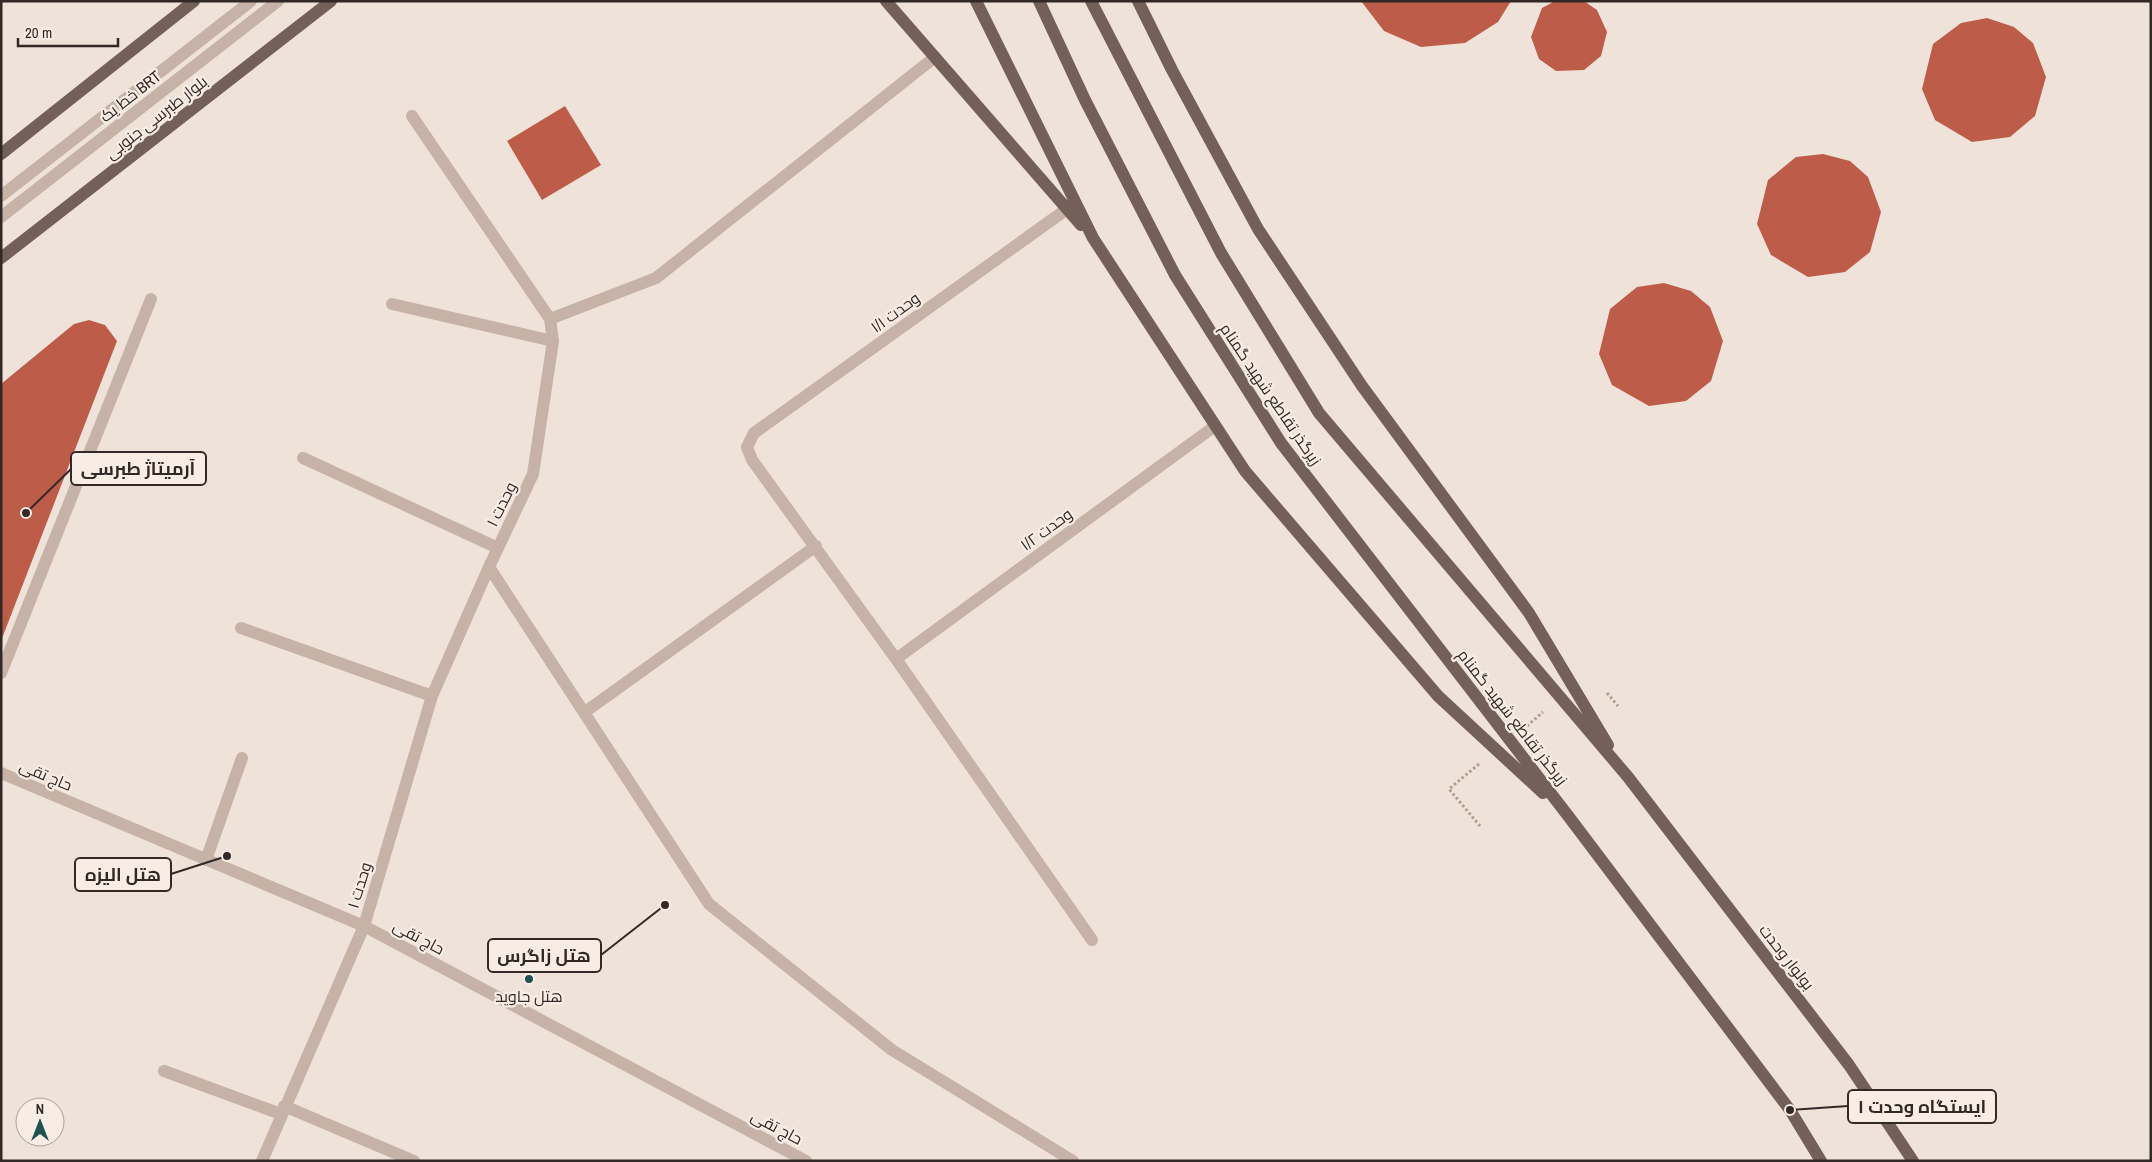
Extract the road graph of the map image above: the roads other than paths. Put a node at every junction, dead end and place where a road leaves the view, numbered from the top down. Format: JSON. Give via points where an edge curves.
{"nodes":[{"id":1,"x":194,"y":1,"type":"edge"},
{"id":2,"x":251,"y":1,"type":"edge"},
{"id":3,"x":278,"y":1,"type":"edge"},
{"id":4,"x":331,"y":1,"type":"edge"},
{"id":5,"x":886,"y":1,"type":"edge"},
{"id":6,"x":976,"y":1,"type":"edge"},
{"id":7,"x":1039,"y":1,"type":"edge"},
{"id":8,"x":1091,"y":1,"type":"edge"},
{"id":9,"x":1138,"y":1,"type":"edge"},
{"id":10,"x":935,"y":57,"type":"junction"},
{"id":11,"x":412,"y":116,"type":"dead end"},
{"id":12,"x":1,"y":154,"type":"edge"},
{"id":13,"x":1,"y":196,"type":"edge"},
{"id":14,"x":1067,"y":209,"type":"junction"},
{"id":15,"x":1,"y":217,"type":"edge"},
{"id":16,"x":1093,"y":238,"type":"junction"},
{"id":17,"x":1,"y":258,"type":"edge"},
{"id":18,"x":151,"y":299,"type":"dead end"},
{"id":19,"x":392,"y":304,"type":"dead end"},
{"id":20,"x":550,"y":319,"type":"junction"},
{"id":21,"x":553,"y":341,"type":"junction"},
{"id":22,"x":1215,"y":426,"type":"junction"},
{"id":23,"x":303,"y":458,"type":"dead end"},
{"id":24,"x":816,"y":546,"type":"junction"},
{"id":25,"x":498,"y":548,"type":"junction"},
{"id":26,"x":489,"y":567,"type":"junction"},
{"id":27,"x":241,"y":628,"type":"dead end"},
{"id":28,"x":896,"y":659,"type":"junction"},
{"id":29,"x":1,"y":673,"type":"edge"},
{"id":30,"x":432,"y":696,"type":"junction"},
{"id":31,"x":585,"y":712,"type":"junction"},
{"id":32,"x":242,"y":758,"type":"dead end"},
{"id":33,"x":1,"y":773,"type":"edge"},
{"id":34,"x":1628,"y":777,"type":"junction"},
{"id":35,"x":1569,"y":816,"type":"junction"},
{"id":36,"x":206,"y":860,"type":"junction"},
{"id":37,"x":364,"y":926,"type":"junction"},
{"id":38,"x":1092,"y":940,"type":"dead end"},
{"id":39,"x":164,"y":1071,"type":"dead end"},
{"id":40,"x":283,"y":1110,"type":"junction"},
{"id":41,"x":262,"y":1161,"type":"edge"},
{"id":42,"x":414,"y":1161,"type":"edge"},
{"id":43,"x":806,"y":1161,"type":"edge"},
{"id":44,"x":1073,"y":1161,"type":"edge"},
{"id":45,"x":1821,"y":1161,"type":"edge"},
{"id":46,"x":1913,"y":1161,"type":"edge"}],
"edges":[{"from":1,"to":12,"type":"main road"},
{"from":2,"to":13,"type":"street","name":"خط یک BRT"},
{"from":3,"to":15,"type":"street","name":"خط یک BRT"},
{"from":4,"to":17,"type":"main road","name":"بلوار طبرسی جنوبی"},
{"from":5,"to":10,"type":"main road"},
{"from":6,"to":16,"type":"main road"},
{"from":7,"to":35,"type":"main road","name":"زیرگذر تقاطع شهید گمنام","via":[[1085,100],[1175,275],[1281,443]]},
{"from":8,"to":34,"type":"main road","name":"زیرگذر تقاطع شهید گمنام","via":[[1221,253],[1319,413]]},
{"from":9,"to":34,"type":"main road","via":[[1258,229],[1362,386],[1529,613]]},
{"from":10,"to":14,"type":"main road"},
{"from":10,"to":20,"type":"street","via":[[656,278]]},
{"from":11,"to":20,"type":"street","name":"وحدت ۱"},
{"from":14,"to":16,"type":"main road"},
{"from":14,"to":24,"type":"street","name":"وحدت ۱/۱","via":[[754,433],[747,446],[752,460]]},
{"from":16,"to":22,"type":"main road"},
{"from":18,"to":29,"type":"street"},
{"from":19,"to":21,"type":"street"},
{"from":20,"to":21,"type":"street","name":"وحدت ۱"},
{"from":21,"to":25,"type":"street","name":"وحدت ۱","via":[[533,474]]},
{"from":22,"to":28,"type":"street","name":"وحدت ۱/۲"},
{"from":22,"to":35,"type":"main road","via":[[1245,472],[1438,696]]},
{"from":23,"to":25,"type":"street"},
{"from":24,"to":28,"type":"street"},
{"from":24,"to":31,"type":"street"},
{"from":25,"to":26,"type":"street","name":"وحدت ۱"},
{"from":26,"to":30,"type":"street","name":"وحدت ۱"},
{"from":26,"to":31,"type":"street"},
{"from":27,"to":30,"type":"street"},
{"from":28,"to":38,"type":"street"},
{"from":30,"to":37,"type":"street","name":"وحدت ۱"},
{"from":31,"to":44,"type":"street","via":[[709,904],[892,1050]]},
{"from":32,"to":36,"type":"street"},
{"from":33,"to":36,"type":"street","name":"حاج تقی"},
{"from":34,"to":46,"type":"main road","name":"بولوار وحدت","via":[[1850,1065]]},
{"from":35,"to":45,"type":"main road","via":[[1790,1110]]},
{"from":36,"to":37,"type":"street","name":"حاج تقی"},
{"from":37,"to":40,"type":"street","name":"وحدت ۱"},
{"from":37,"to":43,"type":"street","name":"حاج تقی"},
{"from":39,"to":40,"type":"street"},
{"from":40,"to":41,"type":"street","name":"وحدت ۱"},
{"from":40,"to":42,"type":"street"}]}
